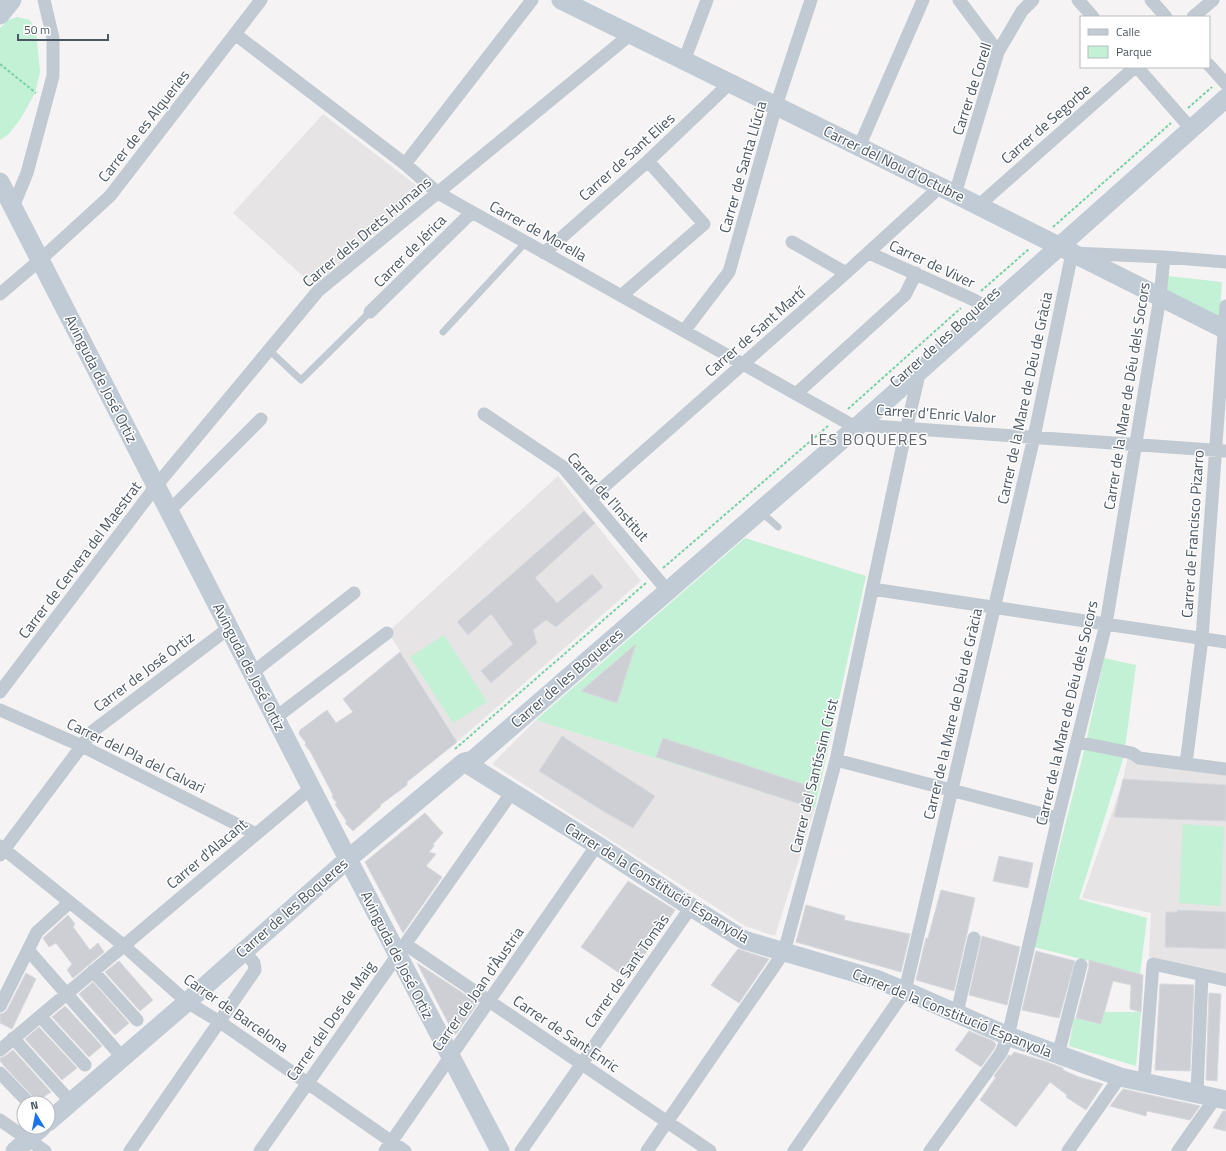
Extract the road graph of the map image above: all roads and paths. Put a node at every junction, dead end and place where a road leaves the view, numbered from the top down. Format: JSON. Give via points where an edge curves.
{"nodes":[{"id":1,"x":12,"y":0,"type":"edge"},
{"id":2,"x":44,"y":0,"type":"edge"},
{"id":3,"x":261,"y":0,"type":"edge"},
{"id":4,"x":532,"y":0,"type":"edge"},
{"id":5,"x":561,"y":0,"type":"edge"},
{"id":6,"x":707,"y":0,"type":"edge"},
{"id":7,"x":811,"y":0,"type":"edge"},
{"id":8,"x":923,"y":0,"type":"edge"},
{"id":9,"x":959,"y":0,"type":"edge"},
{"id":10,"x":1033,"y":0,"type":"edge"},
{"id":11,"x":1078,"y":0,"type":"edge"},
{"id":12,"x":1151,"y":0,"type":"edge"},
{"id":13,"x":1212,"y":0,"type":"edge"},
{"id":14,"x":0,"y":15,"type":"edge"},
{"id":15,"x":1092,"y":16,"type":"edge"},
{"id":16,"x":1165,"y":16,"type":"edge"},
{"id":17,"x":1194,"y":16,"type":"edge"},
{"id":18,"x":235,"y":34,"type":"junction"},
{"id":19,"x":631,"y":34,"type":"junction"},
{"id":20,"x":998,"y":52,"type":"junction"},
{"id":21,"x":684,"y":61,"type":"junction"},
{"id":22,"x":0,"y":64,"type":"edge"},
{"id":23,"x":1210,"y":66,"type":"edge"},
{"id":24,"x":1135,"y":68,"type":"edge"},
{"id":25,"x":1137,"y":68,"type":"edge"},
{"id":26,"x":730,"y":83,"type":"junction"},
{"id":27,"x":1226,"y":86,"type":"edge"},
{"id":28,"x":1226,"y":98,"type":"edge"},
{"id":29,"x":47,"y":101,"type":"junction"},
{"id":30,"x":776,"y":106,"type":"junction"},
{"id":31,"x":1186,"y":123,"type":"junction"},
{"id":32,"x":859,"y":147,"type":"junction"},
{"id":33,"x":648,"y":161,"type":"junction"},
{"id":34,"x":404,"y":164,"type":"junction"},
{"id":35,"x":0,"y":182,"type":"edge"},
{"id":36,"x":947,"y":190,"type":"junction"},
{"id":37,"x":438,"y":193,"type":"junction"},
{"id":38,"x":978,"y":206,"type":"junction"},
{"id":39,"x":13,"y":207,"type":"junction"},
{"id":40,"x":472,"y":212,"type":"junction"},
{"id":41,"x":526,"y":242,"type":"junction"},
{"id":42,"x":792,"y":242,"type":"dead end"},
{"id":43,"x":1060,"y":247,"type":"junction"},
{"id":44,"x":544,"y":253,"type":"junction"},
{"id":45,"x":869,"y":253,"type":"junction"},
{"id":46,"x":1164,"y":257,"type":"junction"},
{"id":47,"x":40,"y":260,"type":"junction"},
{"id":48,"x":1226,"y":262,"type":"edge"},
{"id":49,"x":916,"y":273,"type":"junction"},
{"id":50,"x":846,"y":274,"type":"junction"},
{"id":51,"x":0,"y":294,"type":"edge"},
{"id":52,"x":621,"y":296,"type":"junction"},
{"id":53,"x":1160,"y":297,"type":"junction"},
{"id":54,"x":981,"y":304,"type":"junction"},
{"id":55,"x":1226,"y":306,"type":"edge"},
{"id":56,"x":370,"y":312,"type":"joint"},
{"id":57,"x":1225,"y":330,"type":"edge"},
{"id":58,"x":684,"y":331,"type":"junction"},
{"id":59,"x":443,"y":332,"type":"dead end"},
{"id":60,"x":269,"y":350,"type":"junction"},
{"id":61,"x":743,"y":364,"type":"junction"},
{"id":62,"x":920,"y":370,"type":"junction"},
{"id":63,"x":796,"y":394,"type":"junction"},
{"id":64,"x":484,"y":414,"type":"dead end"},
{"id":65,"x":261,"y":419,"type":"dead end"},
{"id":66,"x":853,"y":424,"type":"junction"},
{"id":67,"x":907,"y":428,"type":"junction"},
{"id":68,"x":1034,"y":437,"type":"junction"},
{"id":69,"x":1136,"y":444,"type":"junction"},
{"id":70,"x":1220,"y":450,"type":"edge"},
{"id":71,"x":156,"y":486,"type":"junction"},
{"id":72,"x":590,"y":499,"type":"junction"},
{"id":73,"x":169,"y":511,"type":"junction"},
{"id":74,"x":760,"y":511,"type":"junction"},
{"id":75,"x":778,"y":527,"type":"dead end"},
{"id":76,"x":664,"y":587,"type":"junction"},
{"id":77,"x":872,"y":589,"type":"junction"},
{"id":78,"x":354,"y":593,"type":"dead end"},
{"id":79,"x":994,"y":607,"type":"junction"},
{"id":80,"x":1106,"y":624,"type":"junction"},
{"id":81,"x":229,"y":628,"type":"junction"},
{"id":82,"x":387,"y":633,"type":"dead end"},
{"id":83,"x":1202,"y":638,"type":"junction"},
{"id":84,"x":1226,"y":642,"type":"edge"},
{"id":85,"x":252,"y":673,"type":"junction"},
{"id":86,"x":0,"y":692,"type":"edge"},
{"id":87,"x":0,"y":710,"type":"edge"},
{"id":88,"x":275,"y":718,"type":"junction"},
{"id":89,"x":1077,"y":742,"type":"junction"},
{"id":90,"x":82,"y":746,"type":"junction"},
{"id":91,"x":836,"y":760,"type":"junction"},
{"id":92,"x":464,"y":762,"type":"junction"},
{"id":93,"x":1186,"y":764,"type":"junction"},
{"id":94,"x":1226,"y":769,"type":"edge"},
{"id":95,"x":311,"y":788,"type":"junction"},
{"id":96,"x":952,"y":790,"type":"junction"},
{"id":97,"x":512,"y":792,"type":"junction"},
{"id":98,"x":1058,"y":818,"type":"junction"},
{"id":99,"x":256,"y":834,"type":"junction"},
{"id":100,"x":597,"y":845,"type":"junction"},
{"id":101,"x":1,"y":850,"type":"edge"},
{"id":102,"x":348,"y":859,"type":"junction"},
{"id":103,"x":70,"y":902,"type":"junction"},
{"id":104,"x":691,"y":907,"type":"junction"},
{"id":105,"x":974,"y":938,"type":"dead end"},
{"id":106,"x":123,"y":945,"type":"junction"},
{"id":107,"x":28,"y":950,"type":"junction"},
{"id":108,"x":401,"y":950,"type":"junction"},
{"id":109,"x":244,"y":951,"type":"junction"},
{"id":110,"x":784,"y":952,"type":"junction"},
{"id":111,"x":1081,"y":965,"type":"dead end"},
{"id":112,"x":93,"y":971,"type":"junction"},
{"id":113,"x":1202,"y":975,"type":"junction"},
{"id":114,"x":1226,"y":980,"type":"edge"},
{"id":115,"x":905,"y":991,"type":"junction"},
{"id":116,"x":67,"y":993,"type":"junction"},
{"id":117,"x":489,"y":1001,"type":"junction"},
{"id":118,"x":187,"y":1002,"type":"junction"},
{"id":119,"x":0,"y":1006,"type":"edge"},
{"id":120,"x":957,"y":1013,"type":"junction"},
{"id":121,"x":40,"y":1016,"type":"junction"},
{"id":122,"x":137,"y":1020,"type":"dead end"},
{"id":123,"x":220,"y":1022,"type":"junction"},
{"id":124,"x":1008,"y":1036,"type":"junction"},
{"id":125,"x":13,"y":1038,"type":"junction"},
{"id":126,"x":0,"y":1050,"type":"edge"},
{"id":127,"x":1058,"y":1055,"type":"junction"},
{"id":128,"x":122,"y":1057,"type":"junction"},
{"id":129,"x":450,"y":1057,"type":"junction"},
{"id":130,"x":582,"y":1064,"type":"junction"},
{"id":131,"x":84,"y":1065,"type":"dead end"},
{"id":132,"x":0,"y":1073,"type":"edge"},
{"id":133,"x":1120,"y":1077,"type":"junction"},
{"id":134,"x":1144,"y":1082,"type":"junction"},
{"id":135,"x":308,"y":1083,"type":"junction"},
{"id":136,"x":1197,"y":1093,"type":"junction"},
{"id":137,"x":22,"y":1095,"type":"edge"},
{"id":138,"x":1221,"y":1098,"type":"edge"},
{"id":139,"x":70,"y":1101,"type":"junction"},
{"id":140,"x":56,"y":1114,"type":"edge"},
{"id":141,"x":0,"y":1120,"type":"edge"},
{"id":142,"x":667,"y":1122,"type":"junction"},
{"id":143,"x":28,"y":1139,"type":"edge"},
{"id":144,"x":388,"y":1146,"type":"edge"},
{"id":145,"x":45,"y":1151,"type":"edge"},
{"id":146,"x":130,"y":1151,"type":"edge"},
{"id":147,"x":260,"y":1151,"type":"edge"},
{"id":148,"x":405,"y":1151,"type":"edge"},
{"id":149,"x":500,"y":1151,"type":"edge"},
{"id":150,"x":521,"y":1151,"type":"edge"},
{"id":151,"x":647,"y":1151,"type":"edge"},
{"id":152,"x":710,"y":1151,"type":"edge"},
{"id":153,"x":794,"y":1151,"type":"edge"},
{"id":154,"x":930,"y":1151,"type":"edge"},
{"id":155,"x":1068,"y":1151,"type":"edge"},
{"id":156,"x":1178,"y":1151,"type":"edge"}],
"edges":[{"from":1,"to":14,"type":"street"},
{"from":2,"to":29,"type":"street","via":[[52,38],[54,76]]},
{"from":3,"to":18,"type":"street","name":"Carrer de es Alqueries"},
{"from":4,"to":34,"type":"street"},
{"from":5,"to":19,"type":"street","name":"Carrer del Nou d'Octubre"},
{"from":6,"to":21,"type":"street"},
{"from":7,"to":30,"type":"street","name":"Carrer de Santa Llúcia"},
{"from":8,"to":32,"type":"street"},
{"from":9,"to":20,"type":"street"},
{"from":10,"to":20,"type":"street","name":"Carrer de Corell","via":[[1022,11]]},
{"from":11,"to":15,"type":"street"},
{"from":12,"to":16,"type":"street"},
{"from":13,"to":17,"type":"street"},
{"from":18,"to":34,"type":"street","name":"Carrer de Morella"},
{"from":18,"to":47,"type":"street","name":"Carrer de es Alqueries","via":[[110,196]]},
{"from":19,"to":21,"type":"street","name":"Carrer del Nou d'Octubre"},
{"from":19,"to":37,"type":"street","name":"Carrer dels Drets Humans"},
{"from":20,"to":36,"type":"street","name":"Carrer de Corell"},
{"from":21,"to":26,"type":"street","name":"Carrer del Nou d'Octubre"},
{"from":22,"to":29,"type":"path"},
{"from":23,"to":27,"type":"street"},
{"from":24,"to":38,"type":"street","name":"Carrer de Segorbe"},
{"from":25,"to":31,"type":"street"},
{"from":26,"to":30,"type":"street","name":"Carrer del Nou d'Octubre"},
{"from":26,"to":33,"type":"street","name":"Carrer de Sant Elies"},
{"from":27,"to":31,"type":"street","name":"Carrer de les Boqueres"},
{"from":28,"to":43,"type":"street","name":"Carrer de les Boqueres"},
{"from":29,"to":39,"type":"street","via":[[27,173]]},
{"from":30,"to":32,"type":"street","name":"Carrer del Nou d'Octubre"},
{"from":30,"to":58,"type":"street","name":"Carrer de Santa Llúcia","via":[[729,272]]},
{"from":31,"to":43,"type":"street","name":"Carrer de les Boqueres"},
{"from":32,"to":36,"type":"street","name":"Carrer del Nou d'Octubre"},
{"from":33,"to":44,"type":"street","name":"Carrer de Sant Elies"},
{"from":33,"to":52,"type":"street","via":[[704,224]]},
{"from":34,"to":37,"type":"street","name":"Carrer de Morella"},
{"from":35,"to":39,"type":"street","name":"Avinguda de José Ortiz"},
{"from":36,"to":38,"type":"street","name":"Carrer del Nou d'Octubre"},
{"from":36,"to":45,"type":"street","name":"Carrer de Sant Martí"},
{"from":37,"to":40,"type":"street","name":"Carrer de Morella"},
{"from":37,"to":60,"type":"street","name":"Carrer dels Drets Humans","via":[[318,292]]},
{"from":38,"to":43,"type":"street","name":"Carrer del Nou d'Octubre"},
{"from":39,"to":47,"type":"street","name":"Avinguda de José Ortiz"},
{"from":40,"to":41,"type":"street","name":"Carrer de Morella"},
{"from":40,"to":56,"type":"street","name":"Carrer de Jérica"},
{"from":41,"to":44,"type":"street","name":"Carrer de Morella"},
{"from":41,"to":59,"type":"lane"},
{"from":42,"to":50,"type":"street"},
{"from":43,"to":46,"type":"street"},
{"from":43,"to":53,"type":"street","name":"Carrer del Nou d'Octubre"},
{"from":43,"to":54,"type":"street","name":"Carrer de les Boqueres"},
{"from":43,"to":62,"type":"street","name":"Carrer de les Boqueres"},
{"from":43,"to":68,"type":"street","name":"Carrer de la Mare de Déu de Gràcia"},
{"from":44,"to":52,"type":"street","name":"Carrer de Morella"},
{"from":45,"to":49,"type":"street","name":"Carrer de Viver"},
{"from":45,"to":50,"type":"street","name":"Carrer de Sant Martí"},
{"from":46,"to":48,"type":"street"},
{"from":46,"to":53,"type":"street","name":"Carrer de la Mare de Déu dels Socors"},
{"from":47,"to":51,"type":"street","name":"Carrer de es Alqueries"},
{"from":47,"to":71,"type":"street","name":"Avinguda de José Ortiz"},
{"from":49,"to":54,"type":"street","name":"Carrer de Viver"},
{"from":49,"to":63,"type":"street","via":[[905,295]]},
{"from":50,"to":61,"type":"street","name":"Carrer de Sant Martí"},
{"from":52,"to":58,"type":"street","name":"Carrer de Morella"},
{"from":53,"to":57,"type":"street","name":"Carrer del Nou d'Octubre"},
{"from":53,"to":69,"type":"street","name":"Carrer de la Mare de Déu dels Socors"},
{"from":54,"to":66,"type":"street","name":"Carrer de les Boqueres"},
{"from":55,"to":57,"type":"street","name":"Carrer de Francisco Pizarro"},
{"from":56,"to":60,"type":"lane","via":[[301,380]]},
{"from":57,"to":70,"type":"street","name":"Carrer de Francisco Pizarro"},
{"from":58,"to":61,"type":"street","name":"Carrer de Morella"},
{"from":60,"to":71,"type":"street","name":"Carrer dels Drets Humans"},
{"from":61,"to":63,"type":"street","name":"Carrer de Morella"},
{"from":61,"to":72,"type":"street","name":"Carrer de Sant Martí"},
{"from":62,"to":66,"type":"street","name":"Carrer de les Boqueres"},
{"from":62,"to":67,"type":"street","name":"Carrer del Santíssim Crist"},
{"from":63,"to":66,"type":"street","name":"Carrer de Morella"},
{"from":64,"to":72,"type":"street","name":"Carrer de l'Institut","via":[[563,467]]},
{"from":65,"to":73,"type":"street"},
{"from":66,"to":67,"type":"street","name":"Carrer d'Enric Valor"},
{"from":66,"to":74,"type":"street","name":"Carrer de les Boqueres"},
{"from":66,"to":76,"type":"street","name":"Carrer de les Boqueres"},
{"from":67,"to":68,"type":"street","name":"Carrer d'Enric Valor"},
{"from":67,"to":77,"type":"street","name":"Carrer del Santíssim Crist"},
{"from":68,"to":69,"type":"street","name":"Carrer d'Enric Valor"},
{"from":68,"to":79,"type":"street","name":"Carrer de la Mare de Déu de Gràcia"},
{"from":69,"to":70,"type":"street","name":"Carrer d'Enric Valor"},
{"from":69,"to":80,"type":"street","name":"Carrer de la Mare de Déu dels Socors"},
{"from":70,"to":83,"type":"street","name":"Carrer de Francisco Pizarro"},
{"from":71,"to":73,"type":"street","name":"Avinguda de José Ortiz"},
{"from":71,"to":86,"type":"street","name":"Carrer de Cervera del Maestrat"},
{"from":72,"to":76,"type":"street","name":"Carrer de l'Institut"},
{"from":73,"to":81,"type":"street","name":"Avinguda de José Ortiz"},
{"from":74,"to":75,"type":"lane"},
{"from":74,"to":76,"type":"street","name":"Carrer de les Boqueres"},
{"from":76,"to":92,"type":"street","name":"Carrer de les Boqueres","via":[[467,753]]},
{"from":77,"to":79,"type":"street"},
{"from":77,"to":91,"type":"street","name":"Carrer del Santíssim Crist"},
{"from":78,"to":85,"type":"street"},
{"from":79,"to":80,"type":"street"},
{"from":79,"to":96,"type":"street","name":"Carrer de la Mare de Déu de Gràcia"},
{"from":80,"to":83,"type":"street"},
{"from":80,"to":89,"type":"street","name":"Carrer de la Mare de Déu dels Socors"},
{"from":81,"to":85,"type":"street","name":"Avinguda de José Ortiz"},
{"from":81,"to":90,"type":"street","name":"Carrer de José Ortiz","via":[[93,730]]},
{"from":82,"to":88,"type":"street"},
{"from":83,"to":84,"type":"street"},
{"from":83,"to":93,"type":"street","name":"Carrer de Francisco Pizarro"},
{"from":85,"to":88,"type":"street","name":"Avinguda de José Ortiz"},
{"from":87,"to":90,"type":"street","name":"Carrer del Pla del Calvari"},
{"from":88,"to":95,"type":"street","name":"Avinguda de José Ortiz"},
{"from":89,"to":93,"type":"street","via":[[1132,753],[1139,758]]},
{"from":89,"to":98,"type":"street","name":"Carrer de la Mare de Déu dels Socors"},
{"from":90,"to":99,"type":"street","name":"Carrer del Pla del Calvari"},
{"from":90,"to":101,"type":"street","name":"Carrer de José Ortiz"},
{"from":91,"to":96,"type":"street"},
{"from":91,"to":110,"type":"street","name":"Carrer del Santíssim Crist"},
{"from":92,"to":97,"type":"street","name":"Carrer de la Constitució Espanyola"},
{"from":92,"to":102,"type":"street","name":"Carrer de les Boqueres"},
{"from":93,"to":94,"type":"street"},
{"from":95,"to":99,"type":"street","name":"Carrer d'Alacant"},
{"from":95,"to":102,"type":"street","name":"Avinguda de José Ortiz"},
{"from":96,"to":98,"type":"street"},
{"from":96,"to":115,"type":"street","name":"Carrer de la Mare de Déu de Gràcia"},
{"from":97,"to":100,"type":"street","name":"Carrer de la Constitució Espanyola"},
{"from":97,"to":108,"type":"street","name":"Carrer del Dos de Maig"},
{"from":98,"to":124,"type":"street","name":"Carrer de la Mare de Déu dels Socors"},
{"from":99,"to":106,"type":"street","name":"Carrer d'Alacant"},
{"from":100,"to":104,"type":"street","name":"Carrer de la Constitució Espanyola"},
{"from":100,"to":117,"type":"street","name":"Carrer de Joan d'Àustria"},
{"from":101,"to":103,"type":"street","name":"Carrer de Barcelona"},
{"from":102,"to":108,"type":"street","name":"Avinguda de José Ortiz"},
{"from":102,"to":109,"type":"street","name":"Carrer de les Boqueres"},
{"from":103,"to":106,"type":"street","name":"Carrer de Barcelona"},
{"from":103,"to":107,"type":"street","via":[[37,932]]},
{"from":104,"to":110,"type":"street","name":"Carrer de la Constitució Espanyola","via":[[744,940]]},
{"from":104,"to":130,"type":"street","name":"Carrer de Sant Tomàs"},
{"from":105,"to":120,"type":"street"},
{"from":106,"to":112,"type":"street"},
{"from":106,"to":118,"type":"street","name":"Carrer de Barcelona"},
{"from":107,"to":116,"type":"street"},
{"from":107,"to":119,"type":"street"},
{"from":108,"to":117,"type":"street","name":"Carrer de Sant Enric"},
{"from":108,"to":129,"type":"street","name":"Avinguda de José Ortiz"},
{"from":108,"to":135,"type":"street","name":"Carrer del Dos de Maig"},
{"from":109,"to":118,"type":"street","name":"Carrer de les Boqueres"},
{"from":109,"to":123,"type":"street","via":[[254,963],[254,970]]},
{"from":110,"to":115,"type":"street","name":"Carrer de la Constitució Espanyola","via":[[876,979]]},
{"from":110,"to":142,"type":"street","name":"Carrer del Santíssim Crist"},
{"from":111,"to":127,"type":"street"},
{"from":112,"to":116,"type":"street"},
{"from":112,"to":122,"type":"street"},
{"from":113,"to":114,"type":"street"},
{"from":113,"to":134,"type":"street","via":[[1153,964]]},
{"from":113,"to":136,"type":"street"},
{"from":115,"to":120,"type":"street","name":"Carrer de la Constitució Espanyola"},
{"from":115,"to":153,"type":"street","name":"Carrer de la Mare de Déu de Gràcia"},
{"from":116,"to":121,"type":"street"},
{"from":116,"to":128,"type":"street"},
{"from":117,"to":129,"type":"street","name":"Carrer de Joan d'Àustria"},
{"from":117,"to":130,"type":"street","name":"Carrer de Sant Enric"},
{"from":118,"to":123,"type":"street","name":"Carrer de Barcelona"},
{"from":118,"to":128,"type":"street","name":"Carrer de les Boqueres"},
{"from":120,"to":124,"type":"street","name":"Carrer de la Constitució Espanyola"},
{"from":121,"to":125,"type":"street"},
{"from":121,"to":131,"type":"street"},
{"from":123,"to":135,"type":"street","name":"Carrer de Barcelona"},
{"from":123,"to":146,"type":"street"},
{"from":124,"to":127,"type":"street","name":"Carrer de la Constitució Espanyola"},
{"from":124,"to":154,"type":"street","name":"Carrer de la Mare de Déu dels Socors","via":[[1001,1053]]},
{"from":125,"to":126,"type":"street"},
{"from":125,"to":139,"type":"street"},
{"from":127,"to":133,"type":"street","name":"Carrer de la Constitució Espanyola"},
{"from":128,"to":139,"type":"street","name":"Carrer de les Boqueres"},
{"from":129,"to":144,"type":"street","name":"Carrer de Joan d'Àustria"},
{"from":129,"to":149,"type":"street","name":"Avinguda de José Ortiz"},
{"from":130,"to":142,"type":"street","name":"Carrer de Sant Enric"},
{"from":130,"to":150,"type":"street","name":"Carrer de Sant Tomàs"},
{"from":132,"to":137,"type":"street"},
{"from":133,"to":134,"type":"street","name":"Carrer de la Constitució Espanyola"},
{"from":133,"to":155,"type":"street"},
{"from":134,"to":136,"type":"street","name":"Carrer de la Constitució Espanyola"},
{"from":135,"to":144,"type":"street","name":"Carrer de Barcelona"},
{"from":135,"to":147,"type":"street","name":"Carrer del Dos de Maig"},
{"from":136,"to":138,"type":"street","name":"Carrer de la Constitució Espanyola"},
{"from":138,"to":156,"type":"street"},
{"from":139,"to":140,"type":"street","name":"Carrer de les Boqueres"},
{"from":141,"to":143,"type":"street"},
{"from":142,"to":151,"type":"street","name":"Carrer del Santíssim Crist"},
{"from":142,"to":152,"type":"street","name":"Carrer de Sant Enric"},
{"from":143,"to":145,"type":"street"},
{"from":144,"to":148,"type":"street","name":"Carrer de Barcelona"}]}
